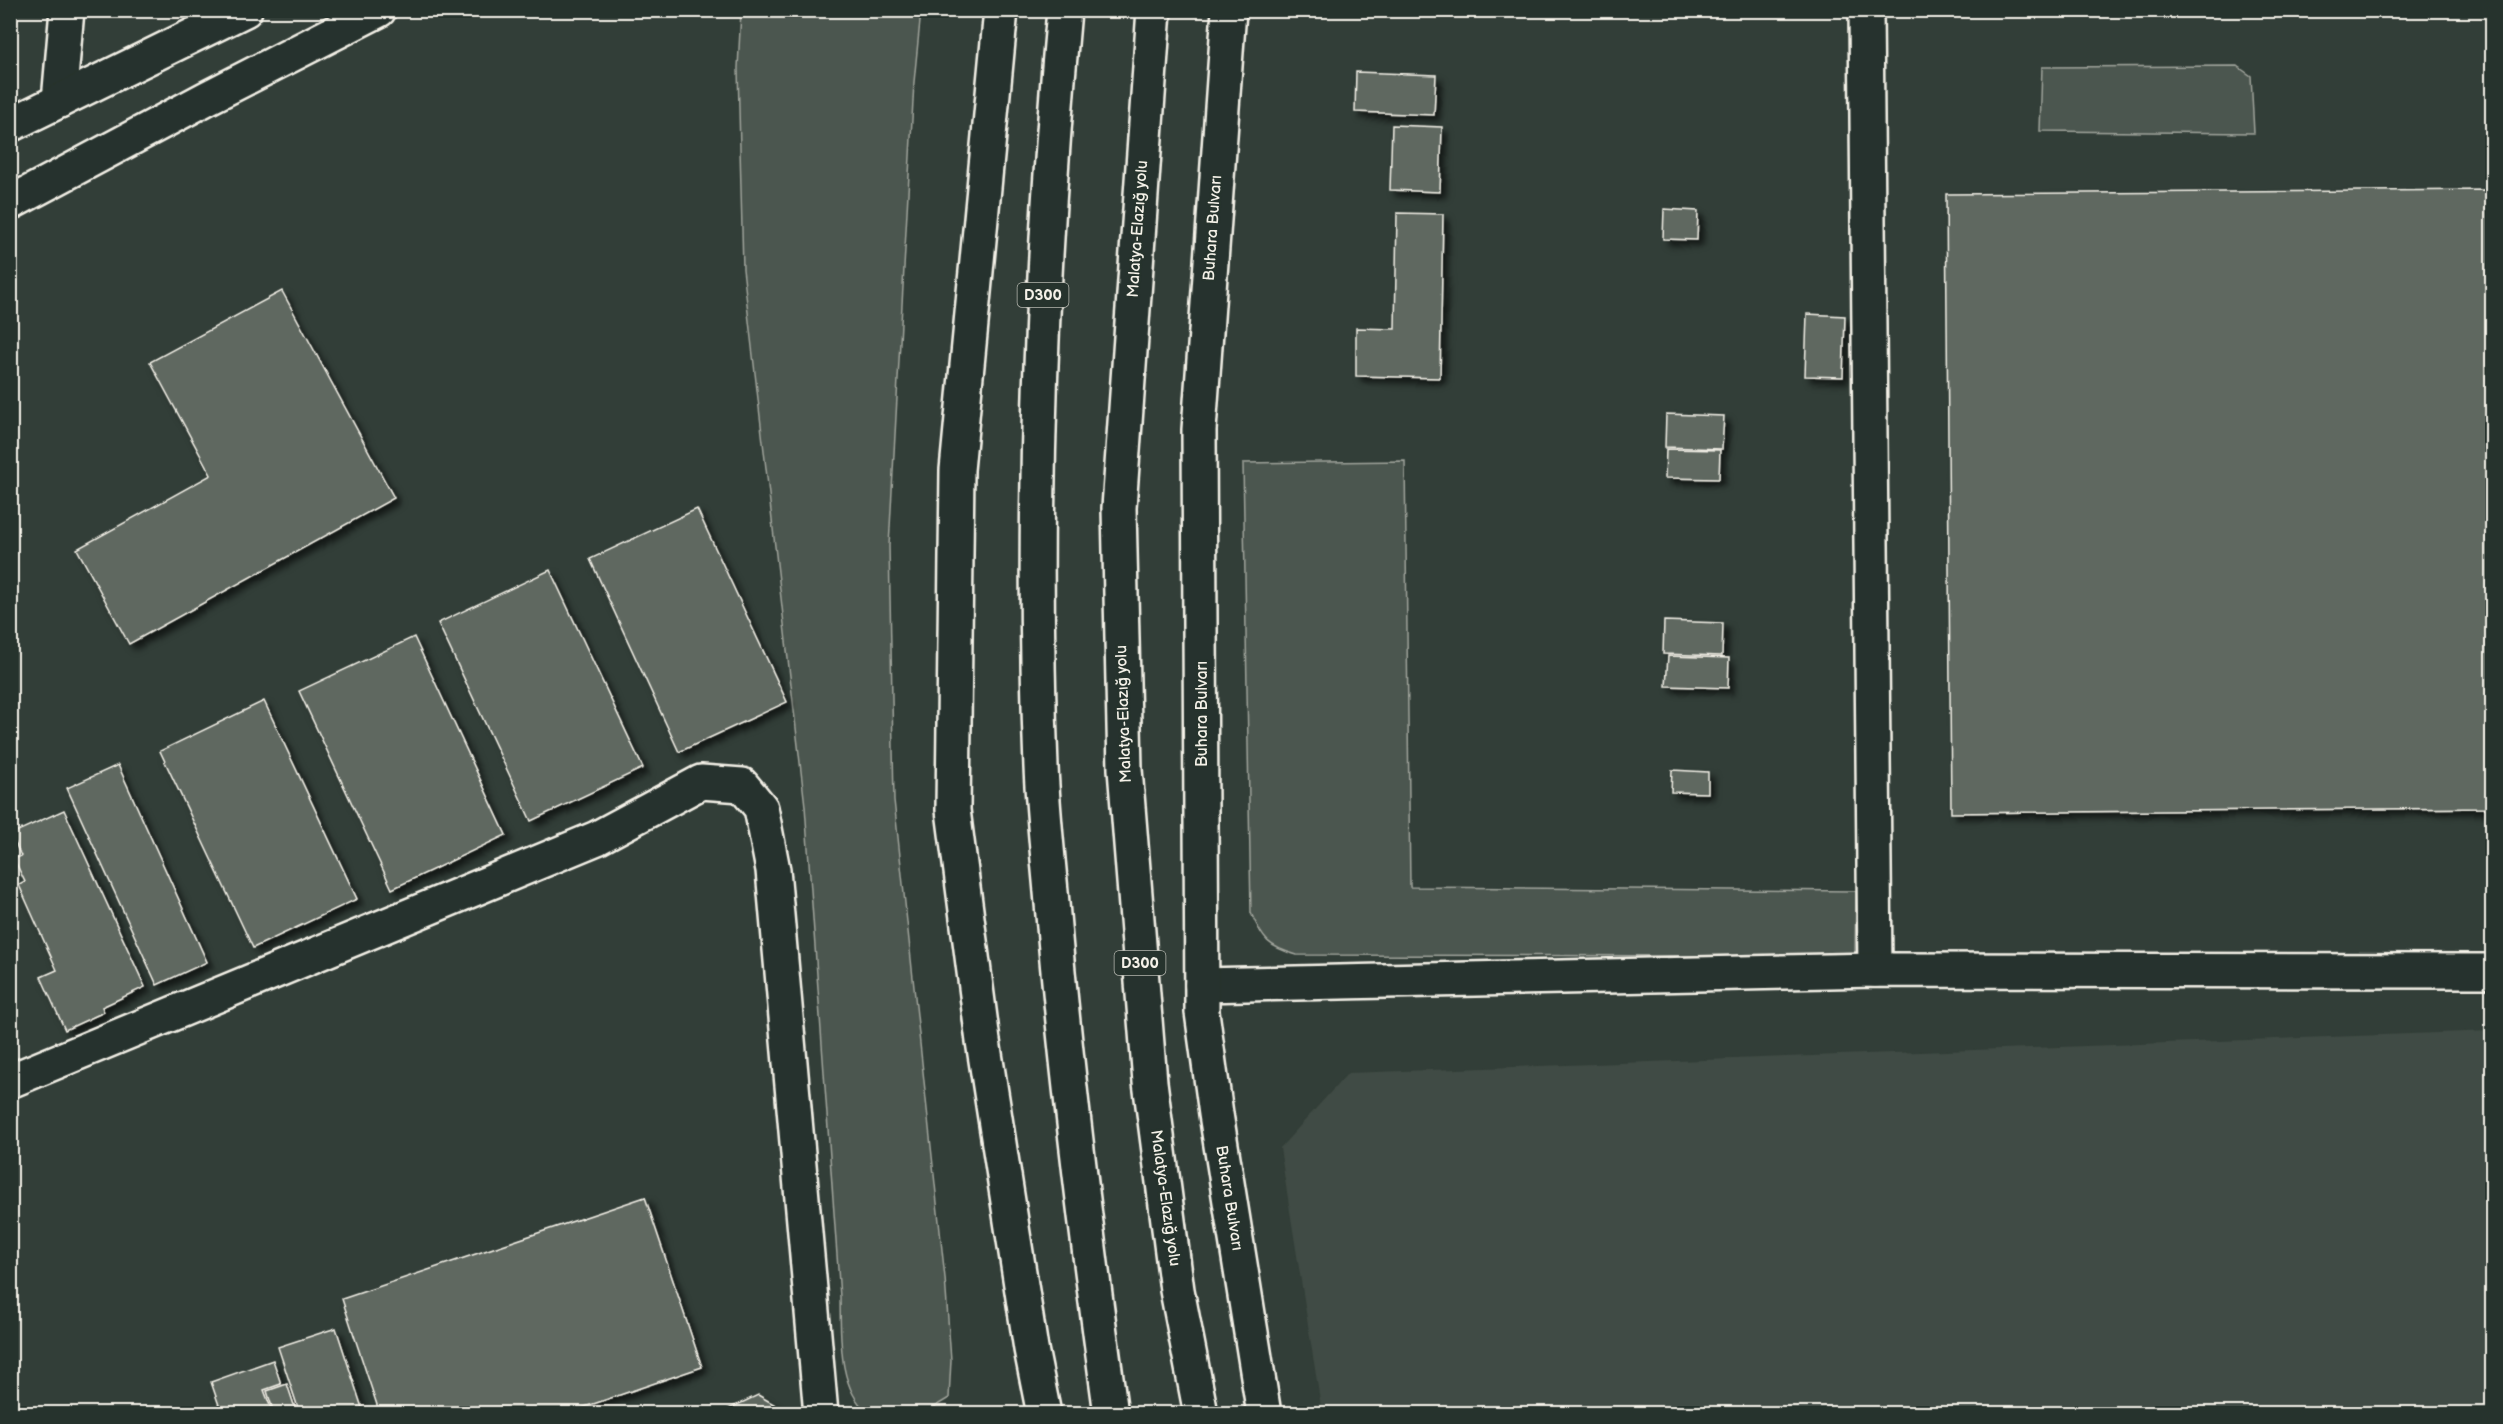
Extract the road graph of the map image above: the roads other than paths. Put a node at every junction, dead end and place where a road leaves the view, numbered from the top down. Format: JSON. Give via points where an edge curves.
{"nodes":[{"id":1,"x":67,"y":10,"type":"edge"},
{"id":2,"x":245,"y":10,"type":"edge"},
{"id":3,"x":380,"y":10,"type":"edge"},
{"id":4,"x":1001,"y":10,"type":"edge"},
{"id":5,"x":1064,"y":10,"type":"edge"},
{"id":6,"x":1154,"y":10,"type":"edge"},
{"id":7,"x":1229,"y":10,"type":"edge"},
{"id":8,"x":1866,"y":10,"type":"edge"},
{"id":9,"x":59,"y":101,"type":"junction"},
{"id":10,"x":10,"y":125,"type":"edge"},
{"id":11,"x":10,"y":203,"type":"edge"},
{"id":12,"x":1875,"y":970,"type":"junction"},
{"id":13,"x":2493,"y":971,"type":"edge"},
{"id":14,"x":1202,"y":985,"type":"junction"},
{"id":15,"x":10,"y":1082,"type":"edge"},
{"id":16,"x":821,"y":1413,"type":"edge"},
{"id":17,"x":1044,"y":1413,"type":"edge"},
{"id":18,"x":1111,"y":1413,"type":"edge"},
{"id":19,"x":1201,"y":1413,"type":"edge"},
{"id":20,"x":1264,"y":1413,"type":"edge"}],
"edges":[{"from":1,"to":9,"type":"main road"},
{"from":2,"to":9,"type":"main road"},
{"from":3,"to":11,"type":"main road"},
{"from":4,"to":17,"type":"main road","via":[[957,470],[953,810],[983,1041]]},
{"from":5,"to":18,"type":"main road","number":"D300","via":[[1043,300],[1037,580],[1041,769],[1063,1036]]},
{"from":6,"to":19,"type":"main road","name":"Malatya-Elazığ yolu","number":"D300","via":[[1119,508],[1125,769],[1149,1082],[1177,1290]]},
{"from":7,"to":14,"type":"main road","name":"Buhara Bulvarı","via":[[1200,429]]},
{"from":8,"to":12,"type":"main road"},
{"from":9,"to":10,"type":"main road"},
{"from":12,"to":13,"type":"main road"},
{"from":12,"to":14,"type":"main road"},
{"from":14,"to":20,"type":"main road","name":"Buhara Bulvarı","via":[[1216,1114]]},
{"from":15,"to":16,"type":"main road","via":[[597,838],[701,782],[742,785],[761,808],[773,870]]}]}
